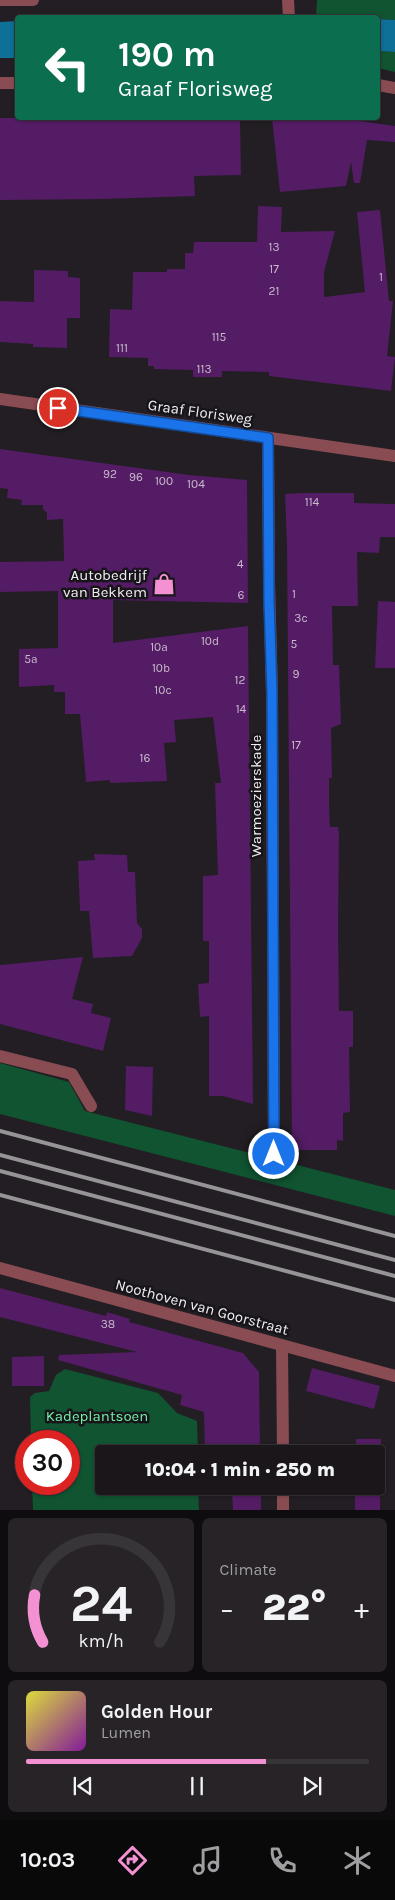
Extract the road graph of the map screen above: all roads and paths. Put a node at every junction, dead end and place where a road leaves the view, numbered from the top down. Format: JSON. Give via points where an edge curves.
{"nodes":[{"id":1,"x":0,"y":0,"type":"edge"},
{"id":2,"x":33,"y":0,"type":"edge"},
{"id":3,"x":288,"y":0,"type":"edge"},
{"id":4,"x":289,"y":15,"type":"edge"},
{"id":5,"x":0,"y":83,"type":"edge"},
{"id":6,"x":15,"y":83,"type":"edge"},
{"id":7,"x":380,"y":85,"type":"edge"},
{"id":8,"x":395,"y":88,"type":"edge"},
{"id":9,"x":0,"y":399,"type":"edge"},
{"id":10,"x":268,"y":438,"type":"junction"},
{"id":11,"x":395,"y":456,"type":"edge"},
{"id":12,"x":0,"y":1056,"type":"edge"},
{"id":13,"x":91,"y":1106,"type":"dead end"},
{"id":14,"x":274,"y":1154,"type":"dead end"},
{"id":15,"x":0,"y":1268,"type":"edge"},
{"id":16,"x":282,"y":1346,"type":"junction"},
{"id":17,"x":395,"y":1376,"type":"edge"},
{"id":18,"x":283,"y":1445,"type":"edge"},
{"id":19,"x":283,"y":1495,"type":"edge"},
{"id":20,"x":284,"y":1510,"type":"edge"}],
"edges":[{"from":1,"to":2,"type":"street"},
{"from":3,"to":4,"type":"street"},
{"from":5,"to":6,"type":"street"},
{"from":7,"to":8,"type":"street"},
{"from":9,"to":10,"type":"street","name":"Graaf Florisweg"},
{"from":10,"to":11,"type":"street","name":"Graaf Florisweg"},
{"from":10,"to":14,"type":"street","name":"Warmoezierskade"},
{"from":12,"to":13,"type":"street","via":[[72,1074]]},
{"from":15,"to":16,"type":"street","name":"Noothoven van Goorstraat"},
{"from":16,"to":17,"type":"street","name":"Noothoven van Goorstraat"},
{"from":16,"to":18,"type":"street"},
{"from":19,"to":20,"type":"street"}]}
